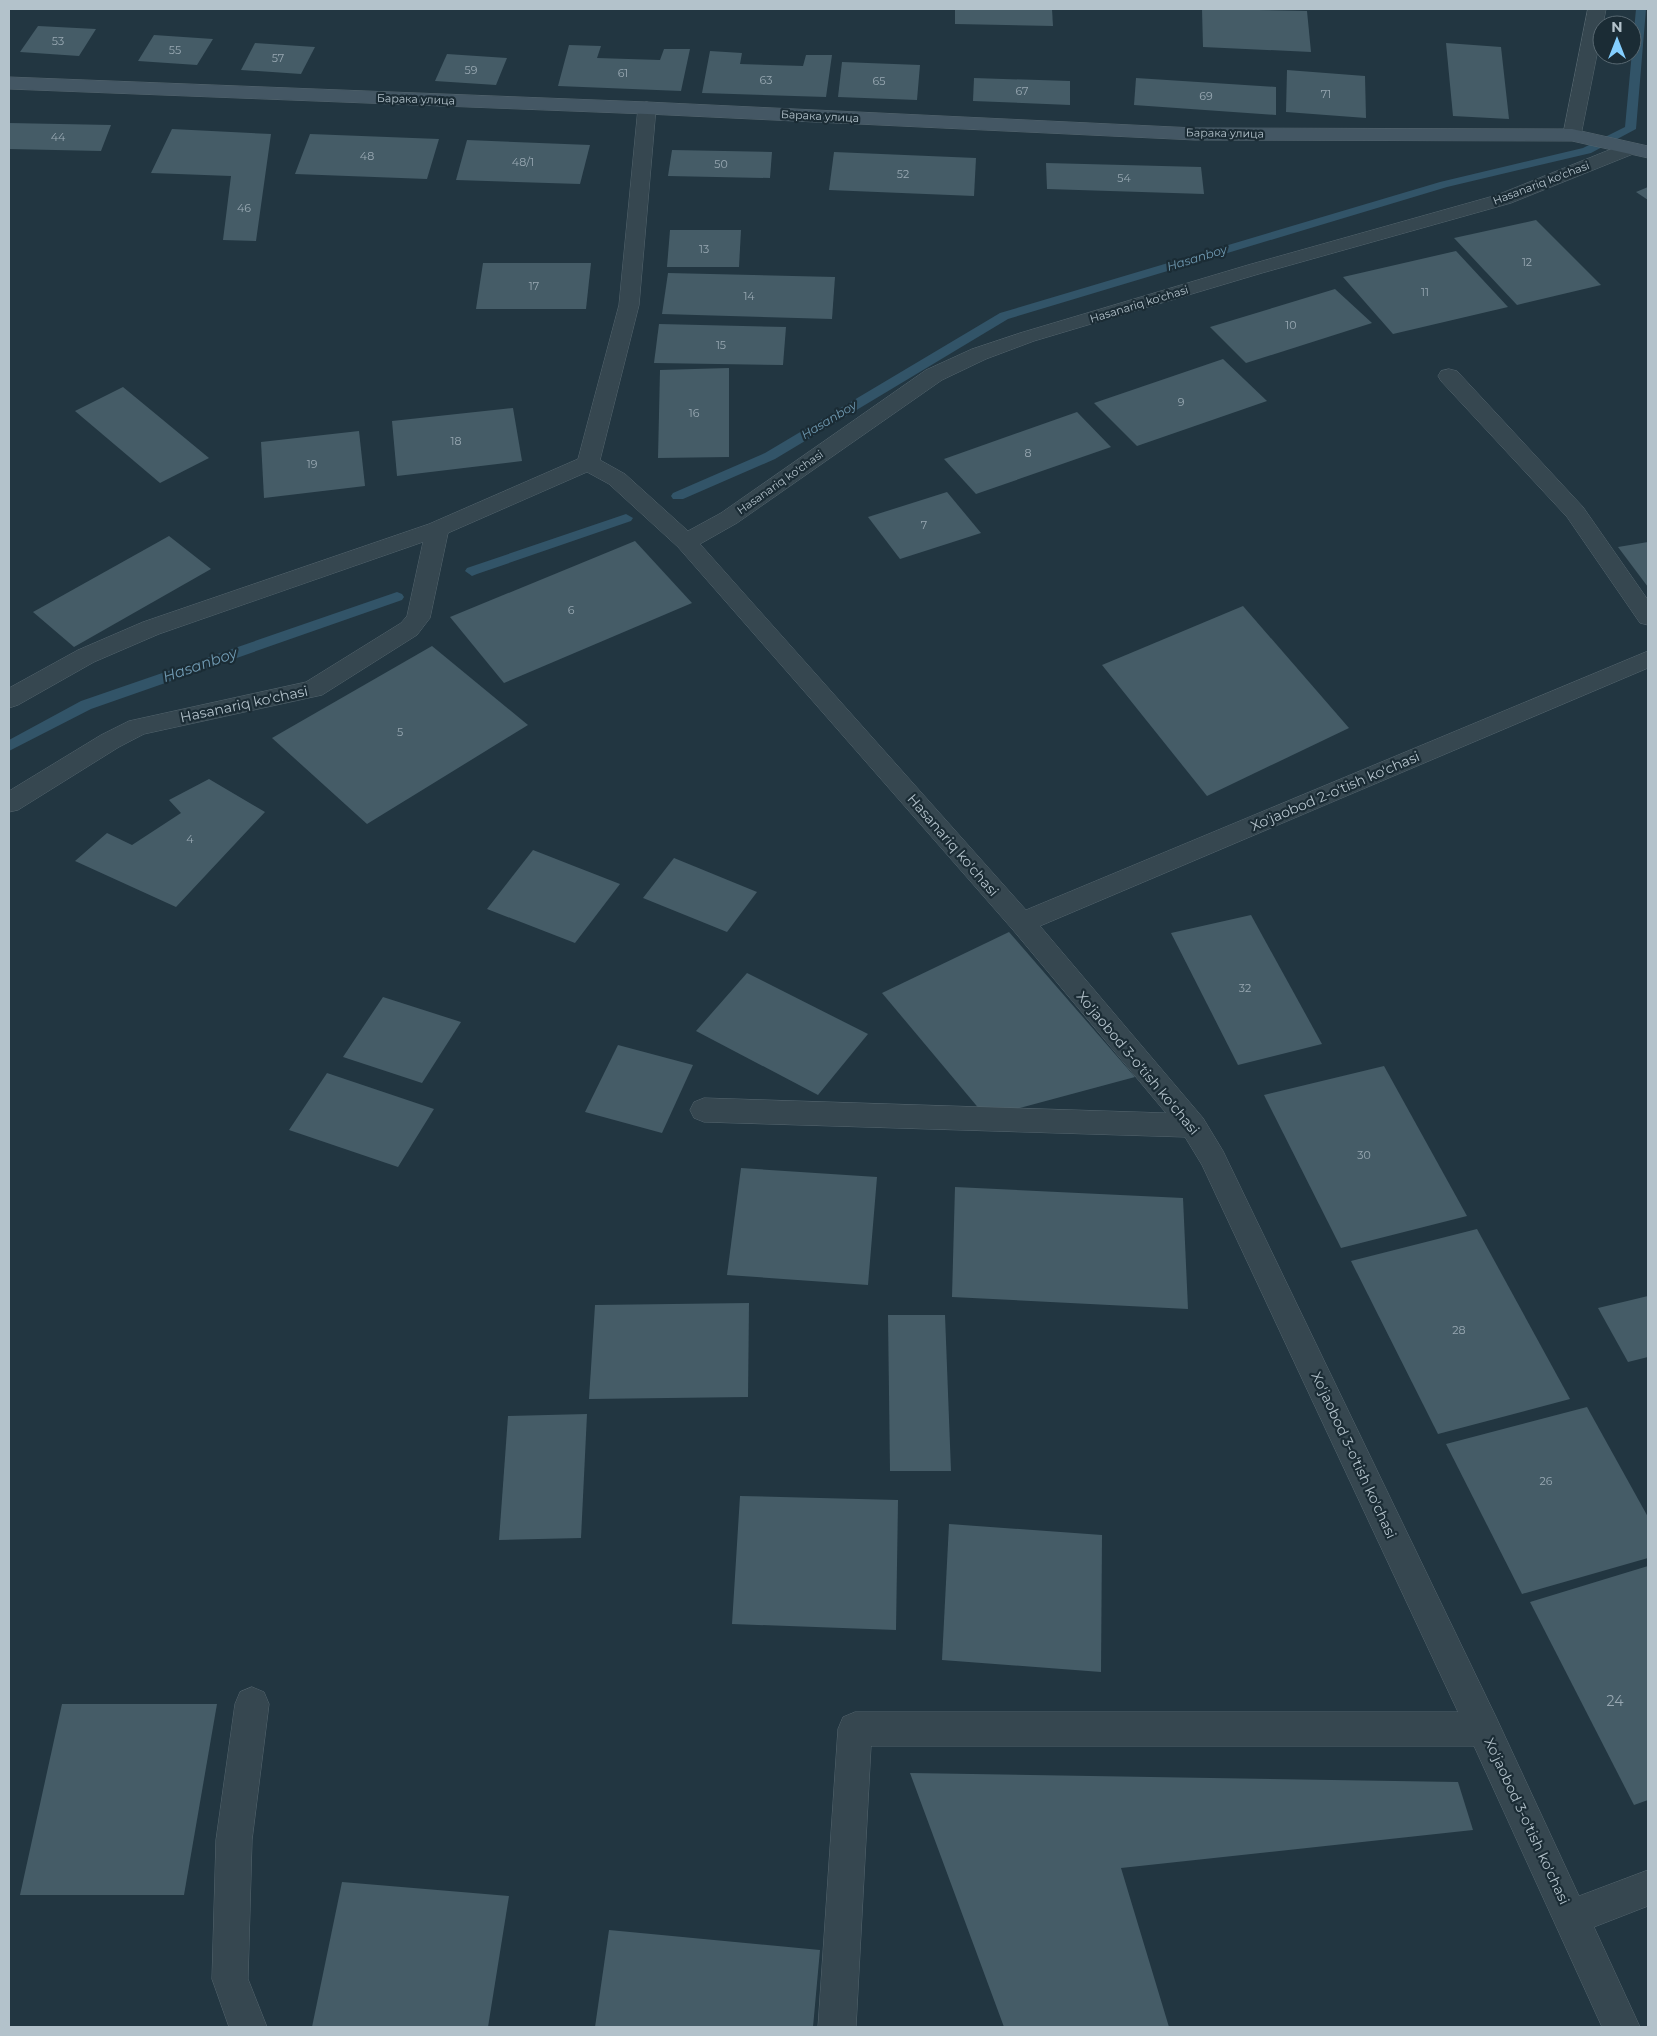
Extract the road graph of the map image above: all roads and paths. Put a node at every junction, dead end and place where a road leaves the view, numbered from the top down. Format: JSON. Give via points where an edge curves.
{"nodes":[{"id":1,"x":1597,"y":9,"type":"edge"},
{"id":2,"x":9,"y":83,"type":"edge"},
{"id":3,"x":647,"y":108,"type":"junction"},
{"id":4,"x":1578,"y":136,"type":"junction"},
{"id":5,"x":1640,"y":150,"type":"edge"},
{"id":6,"x":1449,"y":376,"type":"dead end"},
{"id":7,"x":588,"y":463,"type":"junction"},
{"id":8,"x":437,"y":529,"type":"junction"},
{"id":9,"x":686,"y":542,"type":"junction"},
{"id":10,"x":1648,"y":617,"type":"edge"},
{"id":11,"x":1648,"y":659,"type":"edge"},
{"id":12,"x":9,"y":699,"type":"edge"},
{"id":13,"x":9,"y":803,"type":"edge"},
{"id":14,"x":1022,"y":924,"type":"junction"},
{"id":15,"x":704,"y":1110,"type":"dead end"},
{"id":16,"x":1193,"y":1126,"type":"junction"},
{"id":17,"x":252,"y":1704,"type":"dead end"},
{"id":18,"x":1484,"y":1729,"type":"junction"},
{"id":19,"x":1648,"y":1888,"type":"edge"},
{"id":20,"x":1572,"y":1917,"type":"junction"},
{"id":21,"x":248,"y":2027,"type":"edge"},
{"id":22,"x":837,"y":2027,"type":"edge"},
{"id":23,"x":1620,"y":2027,"type":"edge"}],
"edges":[{"from":1,"to":4,"type":"street"},
{"from":2,"to":3,"type":"main road","name":"Барака улица"},
{"from":3,"to":4,"type":"main road","name":"Барака улица","via":[[1195,134]]},
{"from":3,"to":7,"type":"street","via":[[629,304]]},
{"from":4,"to":5,"type":"main road","name":"Барака улица"},
{"from":5,"to":9,"type":"street","name":"Hasanariq ko'chasi","via":[[1504,199],[1246,272],[979,354],[934,375],[729,518]]},
{"from":6,"to":10,"type":"street","via":[[1575,512]]},
{"from":7,"to":8,"type":"street"},
{"from":7,"to":9,"type":"street","name":"Hasanariq ko'chasi","via":[[617,479]]},
{"from":8,"to":12,"type":"street","via":[[151,628],[86,656]]},
{"from":8,"to":13,"type":"street","name":"Hasanariq ko'chasi","via":[[418,618],[410,629],[313,689],[138,727]]},
{"from":9,"to":14,"type":"street","name":"Hasanariq ko'chasi"},
{"from":11,"to":14,"type":"street","name":"Xo'jaobod 2-o'tish ko'chasi"},
{"from":14,"to":16,"type":"street","name":"Xo'jaobod 3-o'tish ko'chasi"},
{"from":15,"to":16,"type":"street"},
{"from":16,"to":18,"type":"street","name":"Xo'jaobod 3-o'tish ko'chasi","via":[[1213,1159]]},
{"from":17,"to":21,"type":"street","via":[[234,1840],[230,1979]]},
{"from":18,"to":20,"type":"street","name":"Xo'jaobod 3-o'tish ko'chasi"},
{"from":18,"to":22,"type":"street","via":[[855,1729]]},
{"from":19,"to":20,"type":"street"},
{"from":20,"to":23,"type":"street","name":"Xo'jaobod 3-o'tish ko'chasi"}]}
